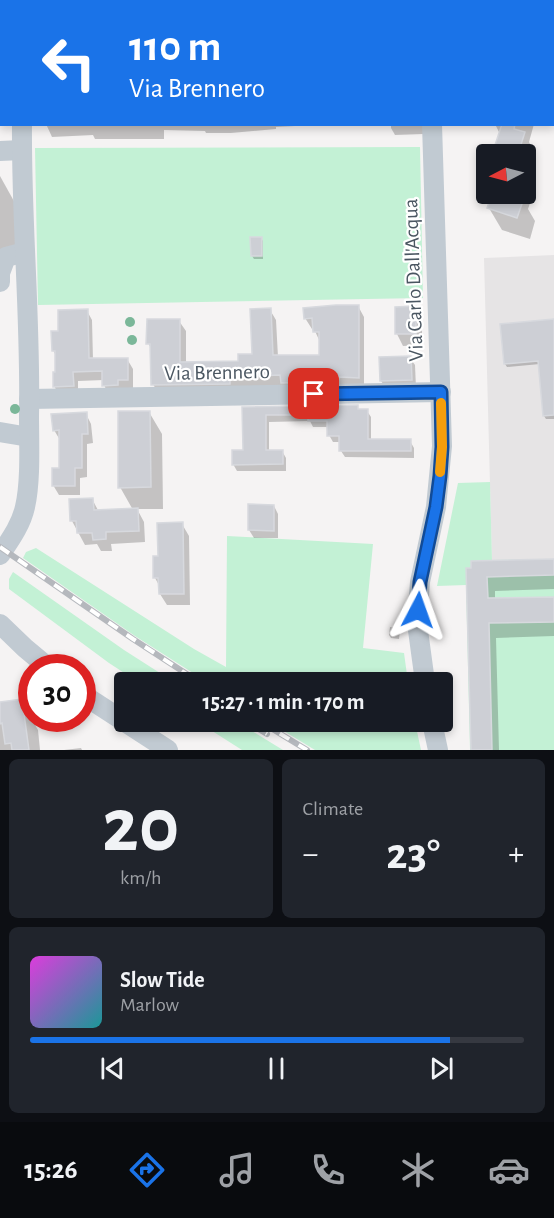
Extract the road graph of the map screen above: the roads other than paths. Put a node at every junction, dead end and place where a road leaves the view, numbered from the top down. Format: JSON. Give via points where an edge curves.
{"nodes":[{"id":1,"x":22,"y":126,"type":"edge"},
{"id":2,"x":432,"y":126,"type":"edge"},
{"id":3,"x":22,"y":150,"type":"junction"},
{"id":4,"x":0,"y":151,"type":"edge"},
{"id":5,"x":26,"y":252,"type":"junction"},
{"id":6,"x":3,"y":257,"type":"edge"},
{"id":7,"x":0,"y":282,"type":"edge"},
{"id":8,"x":441,"y":392,"type":"junction"},
{"id":9,"x":29,"y":399,"type":"junction"},
{"id":10,"x":0,"y":432,"type":"edge"},
{"id":11,"x":29,"y":437,"type":"junction"},
{"id":12,"x":0,"y":555,"type":"edge"},
{"id":13,"x":0,"y":624,"type":"edge"},
{"id":14,"x":32,"y":654,"type":"edge"},
{"id":15,"x":424,"y":672,"type":"edge"},
{"id":16,"x":96,"y":703,"type":"edge"},
{"id":17,"x":434,"y":732,"type":"edge"},
{"id":18,"x":168,"y":750,"type":"edge"},
{"id":19,"x":438,"y":750,"type":"edge"}],
"edges":[{"from":1,"to":3,"type":"street"},
{"from":2,"to":8,"type":"street","name":"Via Carlo Dall'Acqua"},
{"from":3,"to":4,"type":"street"},
{"from":3,"to":5,"type":"street"},
{"from":5,"to":6,"type":"street"},
{"from":5,"to":9,"type":"street"},
{"from":6,"to":7,"type":"street"},
{"from":8,"to":9,"type":"street","name":"Via Brennero"},
{"from":8,"to":15,"type":"street","name":"Via Carlo Dall'Acqua","via":[[440,476],[420,582],[417,623]]},
{"from":9,"to":11,"type":"street"},
{"from":10,"to":11,"type":"street"},
{"from":11,"to":12,"type":"street","via":[[26,504]]},
{"from":13,"to":14,"type":"street"},
{"from":16,"to":18,"type":"street"},
{"from":17,"to":19,"type":"street"}]}
